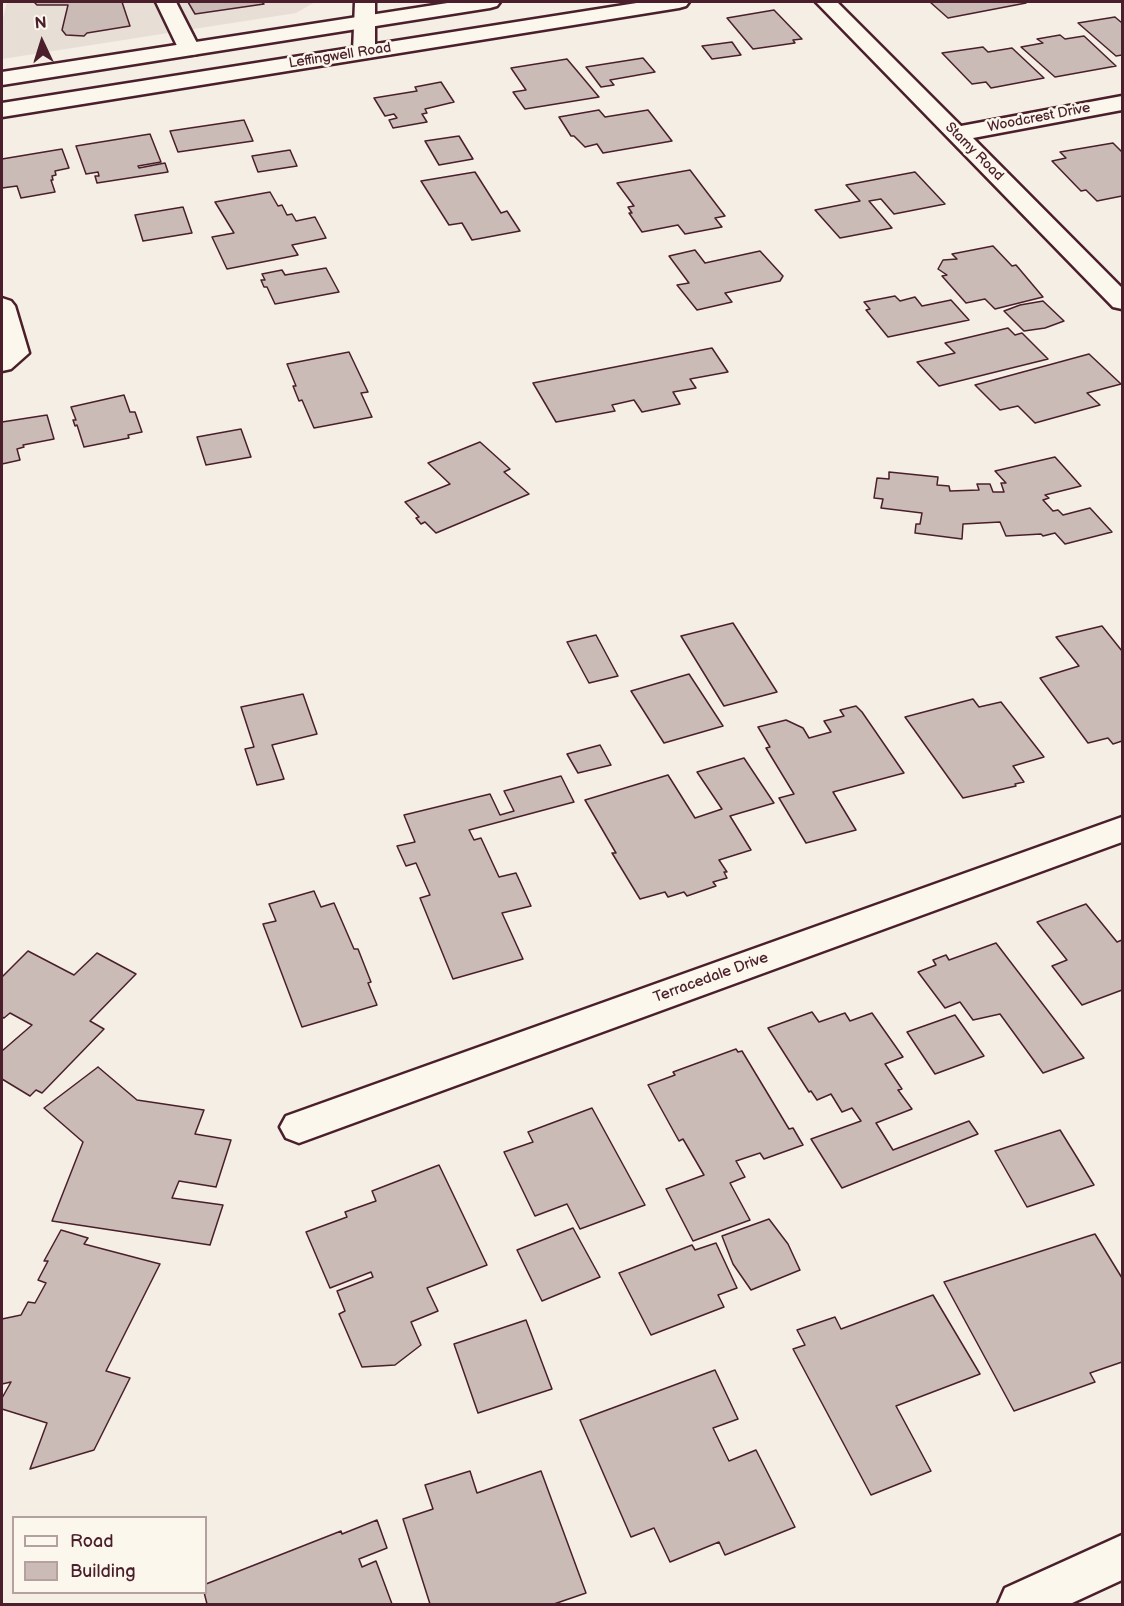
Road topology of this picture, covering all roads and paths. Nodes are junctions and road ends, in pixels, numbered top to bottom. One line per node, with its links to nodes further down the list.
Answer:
1 (166, 2): 6 (street)
2 (490, 2): 5 (street, Leffingwell Road)
3 (679, 2): 7 (street, Leffingwell Road)
4 (826, 2): 11 (street, Stamy Road)
5 (365, 11): 6 (street, Leffingwell Road); 7 (street)
6 (189, 49): 8 (street, Leffingwell Road)
7 (364, 52): 10 (street, Leffingwell Road)
8 (2, 79)
9 (1122, 103): 11 (street, Woodcrest Drive)
10 (2, 110)
11 (956, 134): 12 (street, Stamy Road)
12 (1122, 302)
13 (2, 306): 14 (street)
14 (2, 363)
15 (1122, 829): 16 (street, Terracedale Drive)
16 (299, 1127)
17 (1122, 1557): 18 (street)
18 (1021, 1605)

